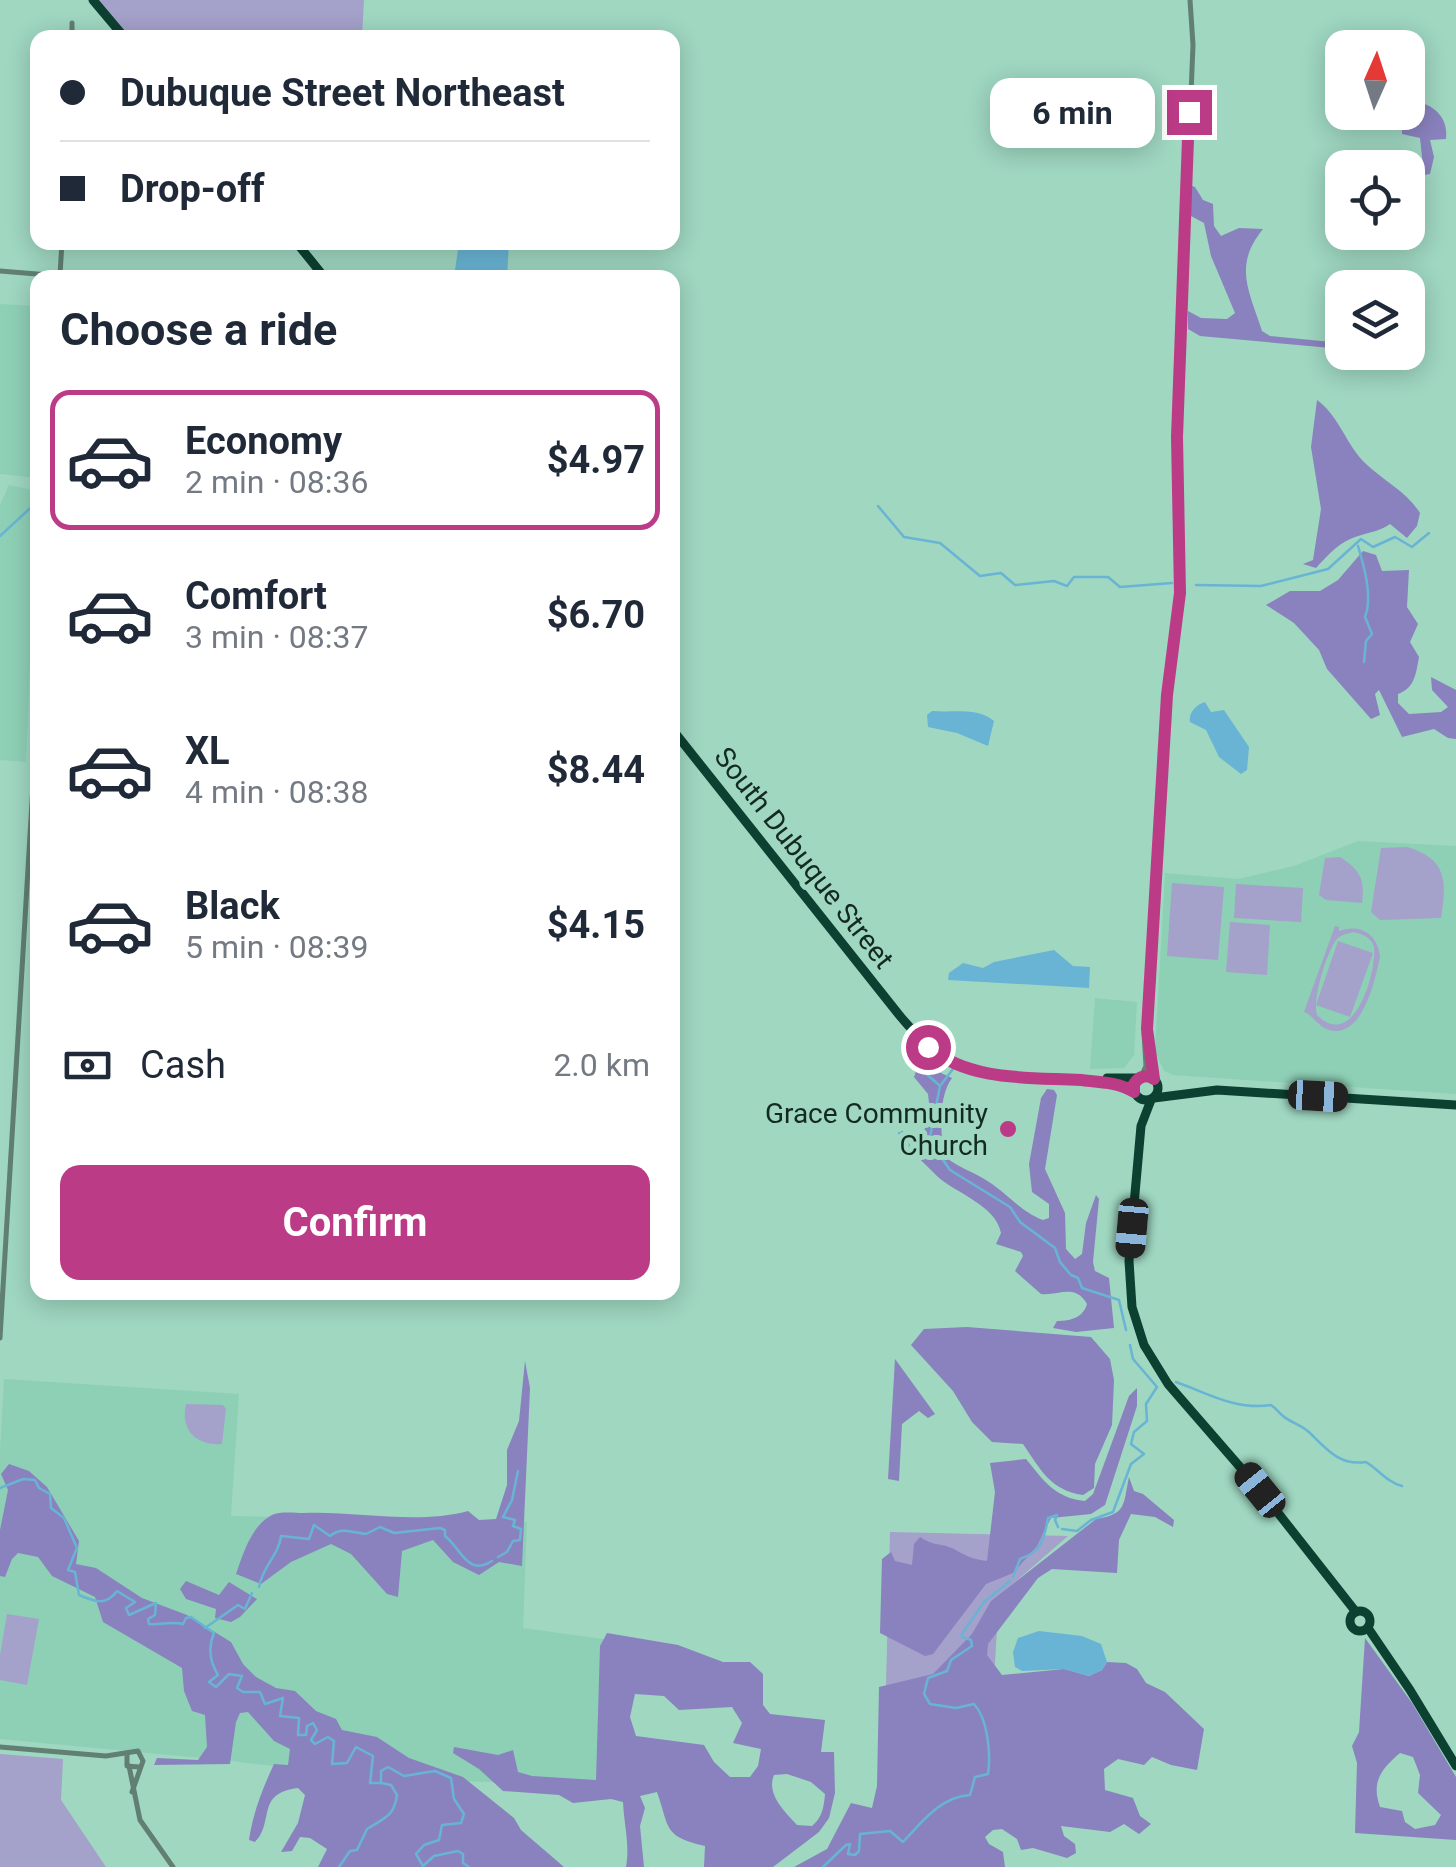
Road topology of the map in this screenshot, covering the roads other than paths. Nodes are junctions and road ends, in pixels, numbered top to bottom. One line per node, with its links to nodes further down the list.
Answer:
1 (94, 0): 5 (main road)
2 (1190, 0): 12 (street)
3 (72, 22): 4 (street)
4 (72, 30)
5 (118, 30)
6 (302, 250): 7 (main road)
7 (319, 270)
8 (0, 271): 9 (street)
9 (30, 274)
10 (680, 738): 14 (main road, South Dubuque Street)
11 (30, 835): 21 (street)
12 (1147, 1029): 13 (street); 15 (street)
13 (1140, 1077): 14 (main road); 15 (main road); 17 (main road)
14 (1095, 1081): 17 (main road)
15 (1156, 1081): 16 (main road); 18 (main road)
16 (1218, 1090): 18 (main road); 19 (main road)
17 (1135, 1094): 18 (main road); 20 (main road)
18 (1152, 1099): 20 (main road)
19 (1456, 1105)
20 (1141, 1126): 26 (main road)
21 (0, 1338)
22 (0, 1747): 24 (street)
23 (127, 1754): 24 (street); 25 (street); 27 (street)
24 (106, 1756): 25 (street)
25 (127, 1765): 27 (street); 28 (street)
26 (1456, 1766)
27 (140, 1767): 28 (street)
28 (132, 1792): 29 (street)
29 (173, 1867)

